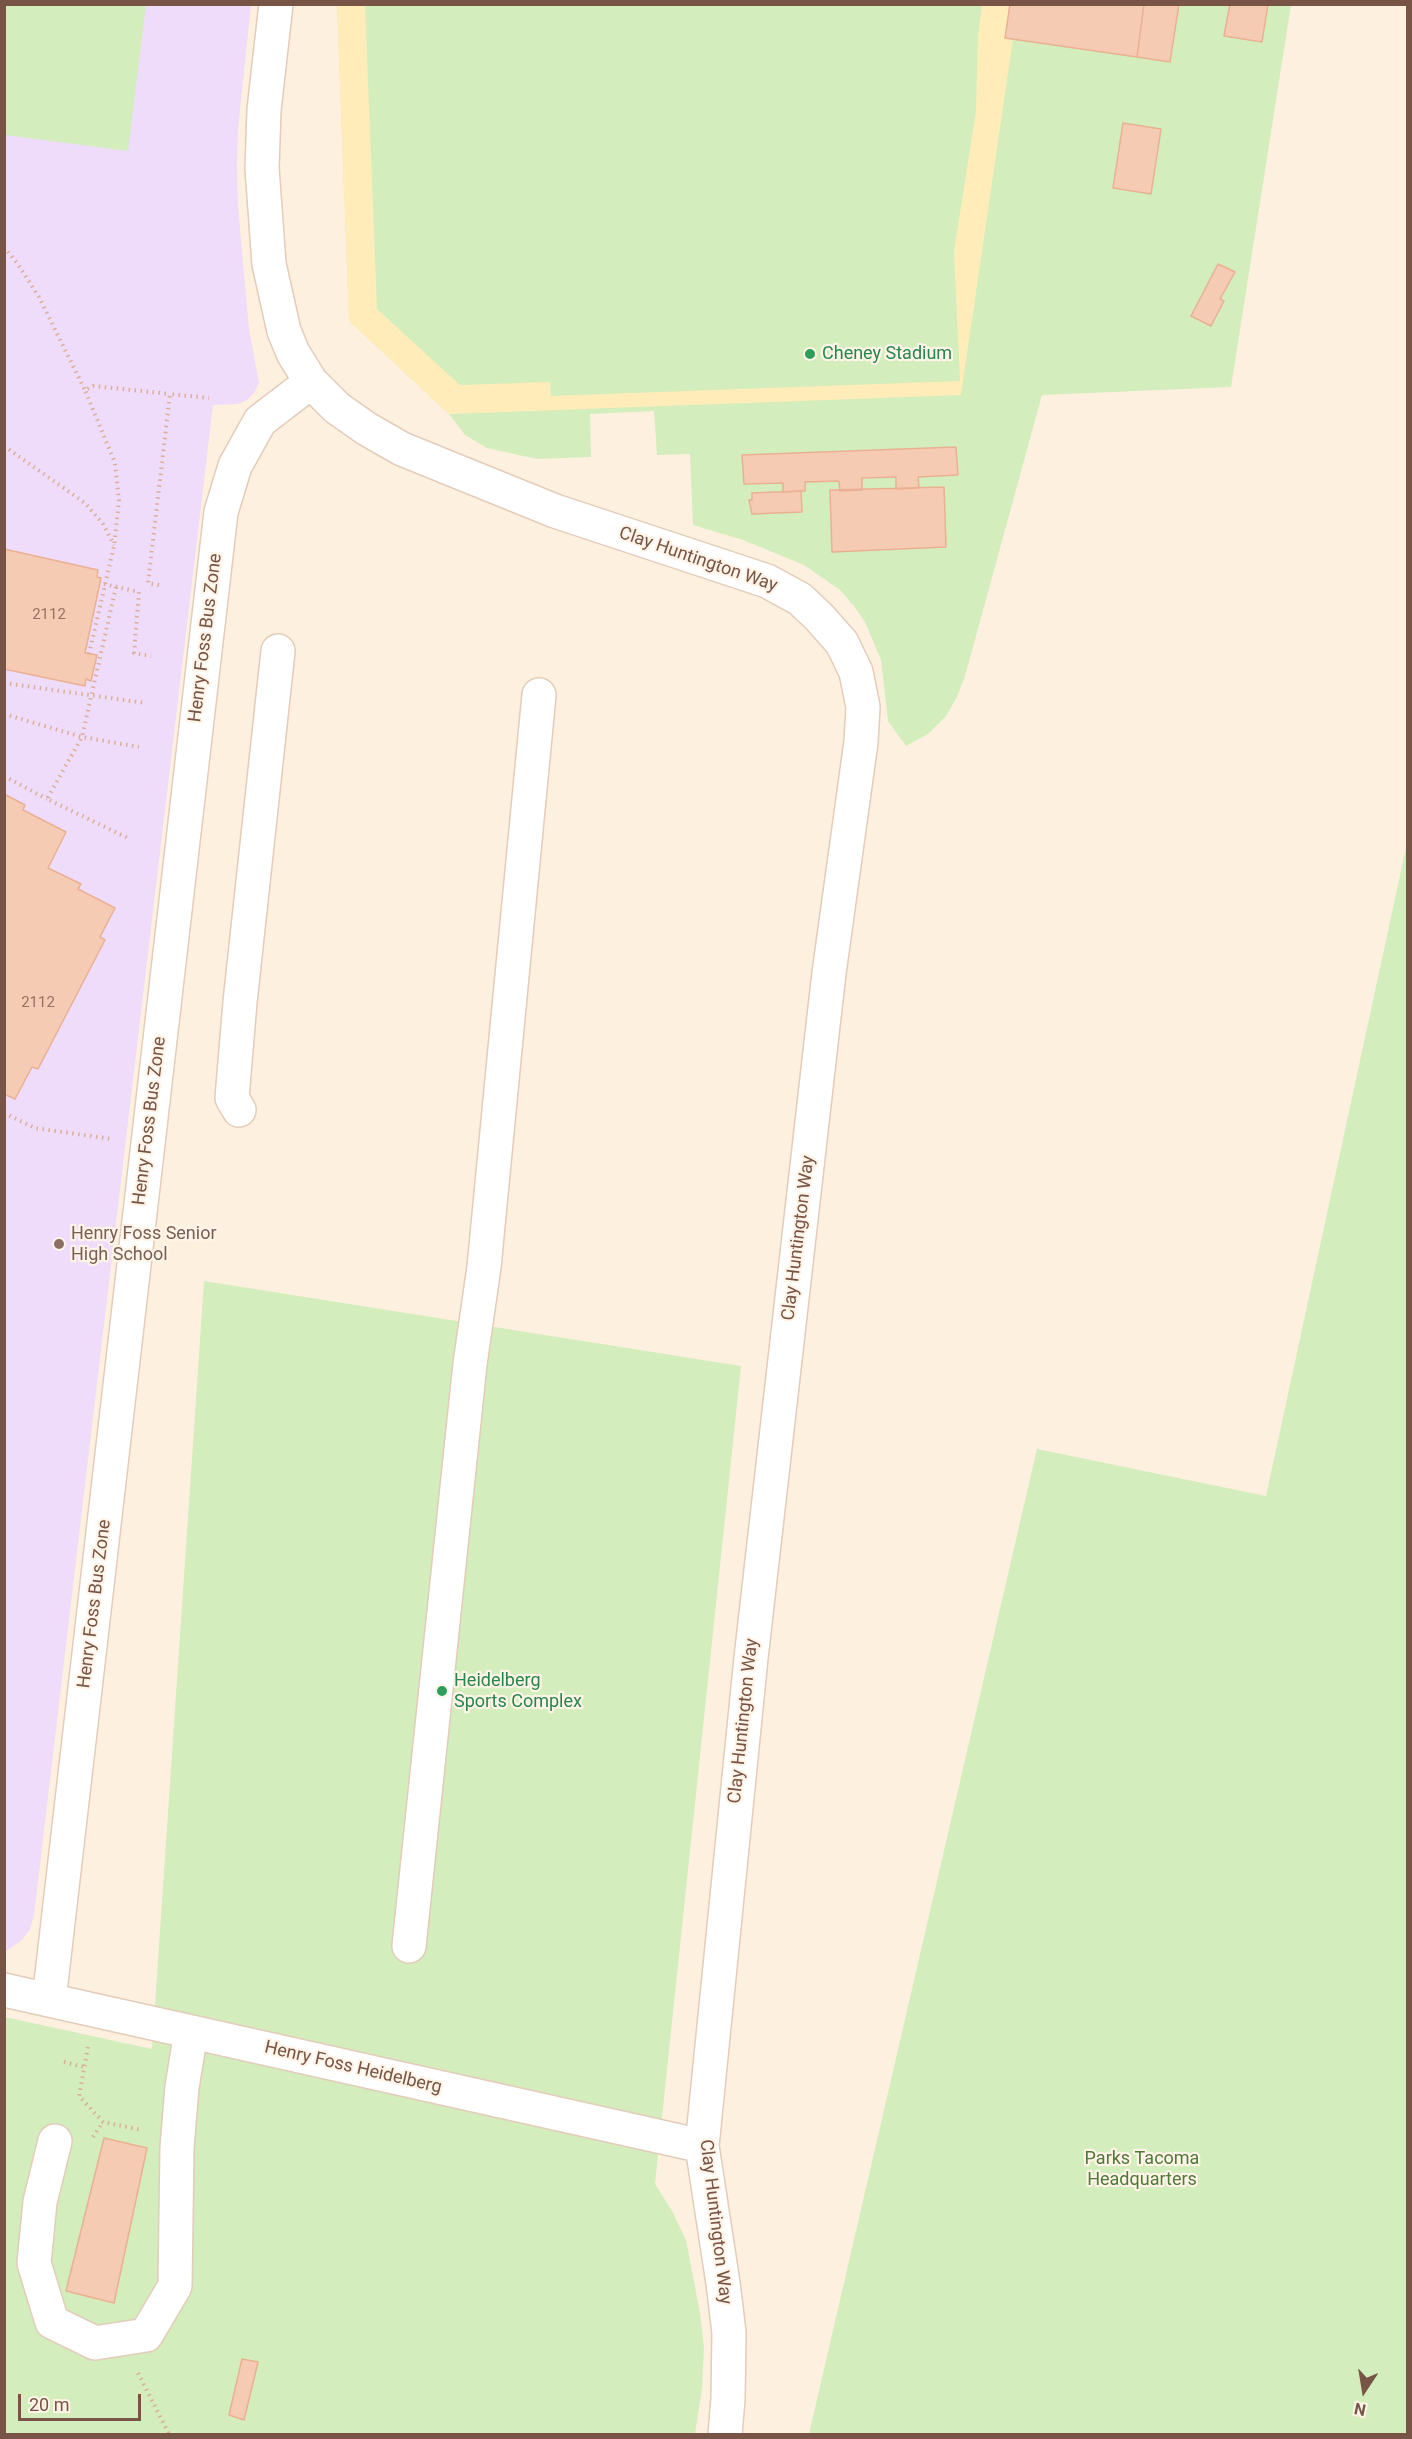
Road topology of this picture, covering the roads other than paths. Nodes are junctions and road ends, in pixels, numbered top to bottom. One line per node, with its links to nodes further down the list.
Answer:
1 (276, 4): 2 (street, Clay Huntington Way)
2 (311, 382): 8 (street, Henry Foss Bus Zone); 11 (street, Clay Huntington Way)
3 (279, 651): 5 (street)
4 (539, 695): 6 (street)
5 (238, 1110)
6 (409, 1946)
7 (4, 1990): 8 (street, Henry Foss Heidelberg)
8 (49, 2000): 9 (street, Henry Foss Heidelberg)
9 (191, 2032): 10 (street); 11 (street, Henry Foss Heidelberg)
10 (55, 2141)
11 (702, 2146): 12 (street, Clay Huntington Way)
12 (725, 2434)

